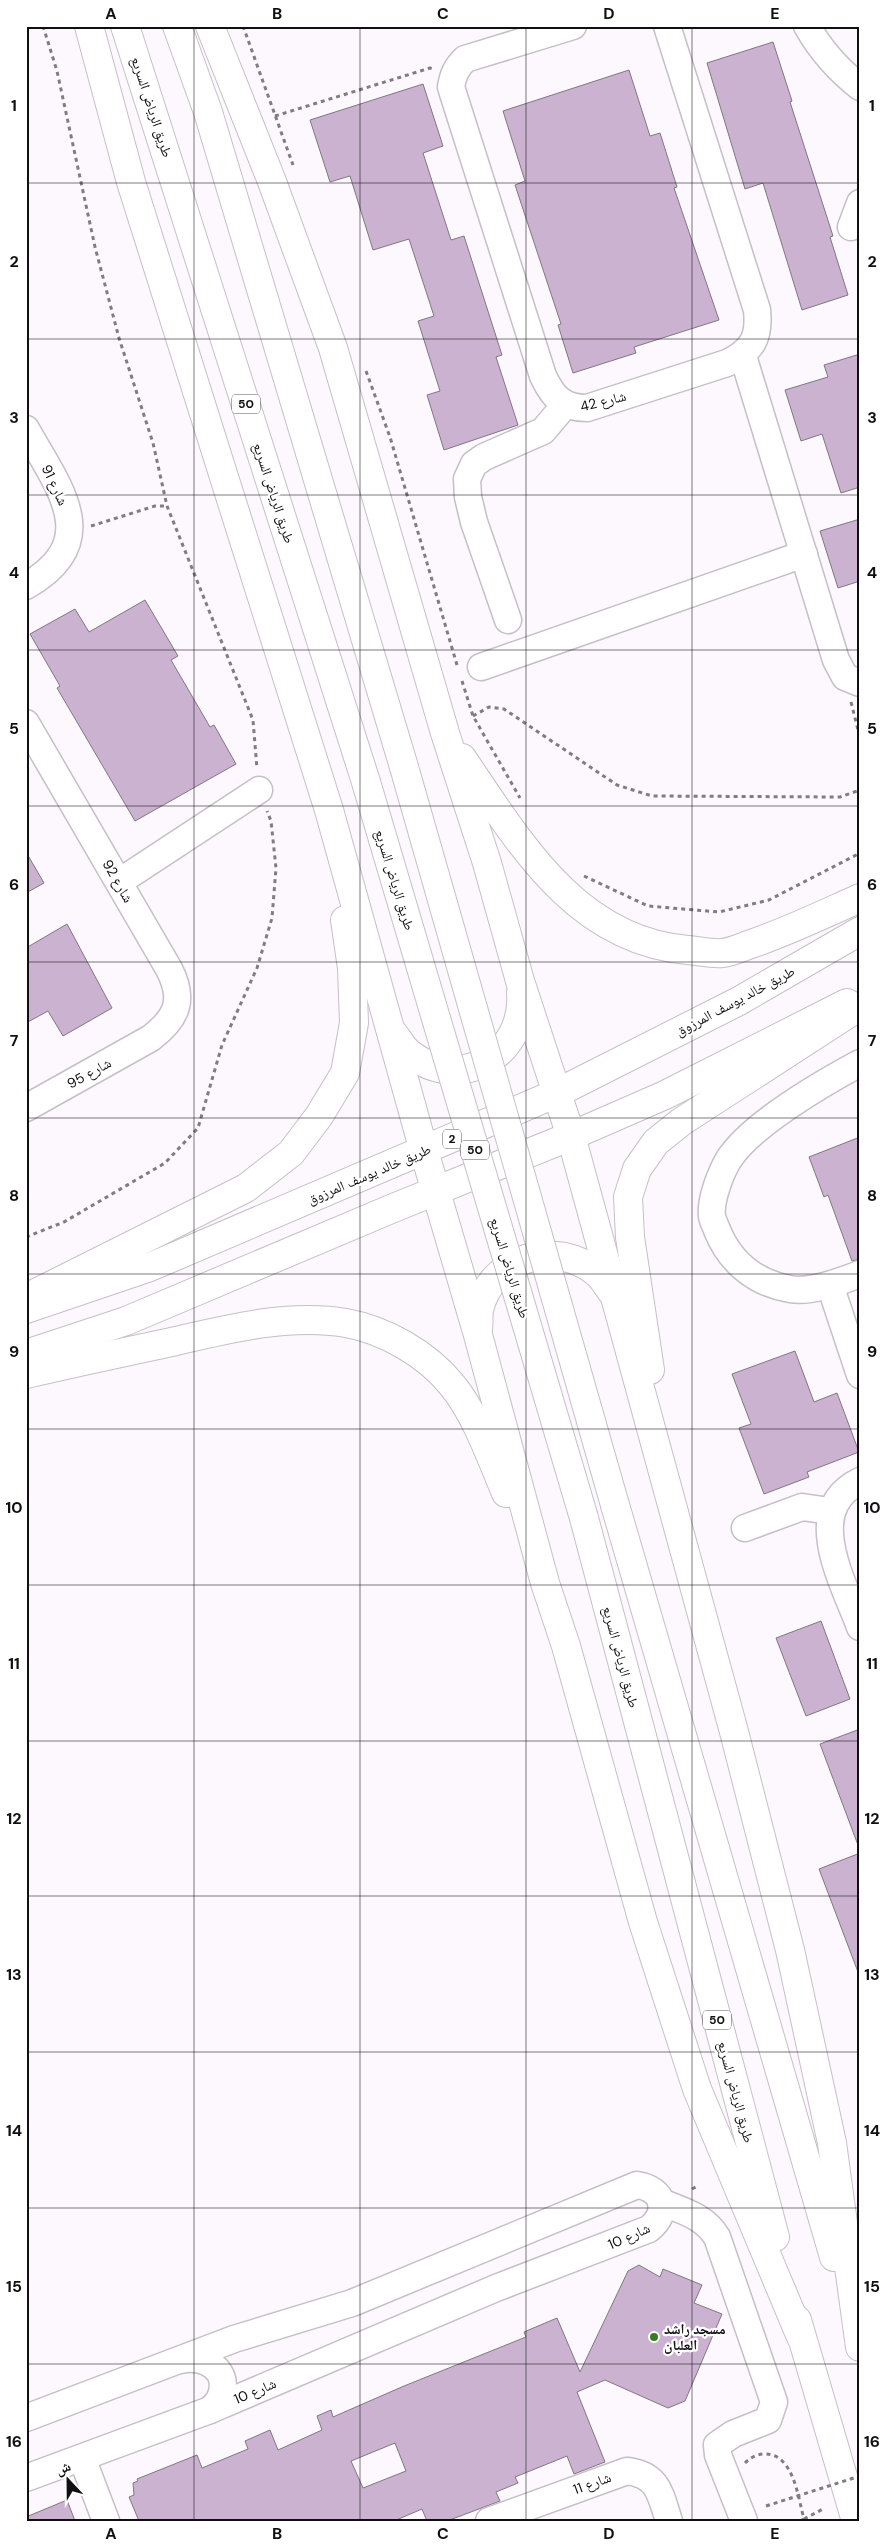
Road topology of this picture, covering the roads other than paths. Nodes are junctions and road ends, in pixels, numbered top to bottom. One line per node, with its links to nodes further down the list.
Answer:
1 (89, 26): 20 (main road)
2 (125, 26): 53 (main road, طريق الرياض السريع / 50, bridge)
3 (177, 26): 54 (main road, bridge)
4 (210, 26): 17 (main road)
5 (573, 26): 10 (street, شارع 42)
6 (667, 26): 9 (street)
7 (807, 26): 8 (street)
8 (860, 87)
9 (743, 356): 10 (street, شارع 42); 12 (street)
10 (565, 404): 14 (street)
11 (26, 429): 13 (street, شارع 91)
12 (804, 554): 15 (street); 16 (street)
13 (26, 586)
14 (508, 620)
15 (481, 667)
16 (852, 680)
17 (445, 733): 22 (main road); 24 (main road)
18 (30, 739): 21 (street, شارع 92)
19 (258, 790): 21 (street)
20 (329, 810): 27 (main road); 38 (main road)
21 (119, 882): 28 (street, شارع 92)
22 (860, 898)
23 (860, 932): 30 (main road, طريق خالد يوسف المرزوق / 2)
24 (520, 980): 27 (main road); 30 (main road)
25 (860, 995): 32 (main road)
26 (860, 1006): 44 (main road)
27 (391, 1030): 33 (main road)
28 (151, 1038): 31 (street, شارع 95)
29 (860, 1063): 36 (street)
30 (557, 1093): 32 (main road); 33 (main road, طريق خالد يوسف المرزوق / 2)
31 (26, 1108)
32 (571, 1136): 34 (main road); 37 (main road)
33 (424, 1151): 34 (main road); 39 (main road, طريق خالد يوسف المرزوق / 2)
34 (436, 1192): 40 (main road); 41 (main road)
35 (860, 1274): 36 (street)
36 (830, 1285): 43 (street)
37 (613, 1295): 40 (main road); 44 (main road)
38 (26, 1298)
39 (26, 1309)
40 (478, 1335): 48 (main road)
41 (26, 1354)
42 (26, 1374): 48 (main road)
43 (860, 1375)
44 (665, 1476): 54 (main road)
45 (860, 1481): 46 (street)
46 (830, 1511): 47 (street); 49 (street)
47 (745, 1528)
48 (545, 1583): 53 (main road)
49 (860, 1627)
50 (661, 2202): 51 (street); 52 (street, شارع 10); 60 (street)
51 (481, 2250): 52 (street); 55 (street)
52 (496, 2288): 56 (street, شارع 10)
53 (801, 2337): 64 (main road, طريق الرياض السريع / 50)
54 (860, 2347)
55 (178, 2360): 56 (street); 57 (street)
56 (210, 2410): 58 (street, شارع 10)
57 (26, 2418)
58 (82, 2458): 59 (street, شارع 10); 61 (street)
59 (26, 2478)
60 (752, 2513)
61 (106, 2521)
62 (489, 2521): 63 (street, شارع 11)
63 (669, 2521)
64 (856, 2521)

